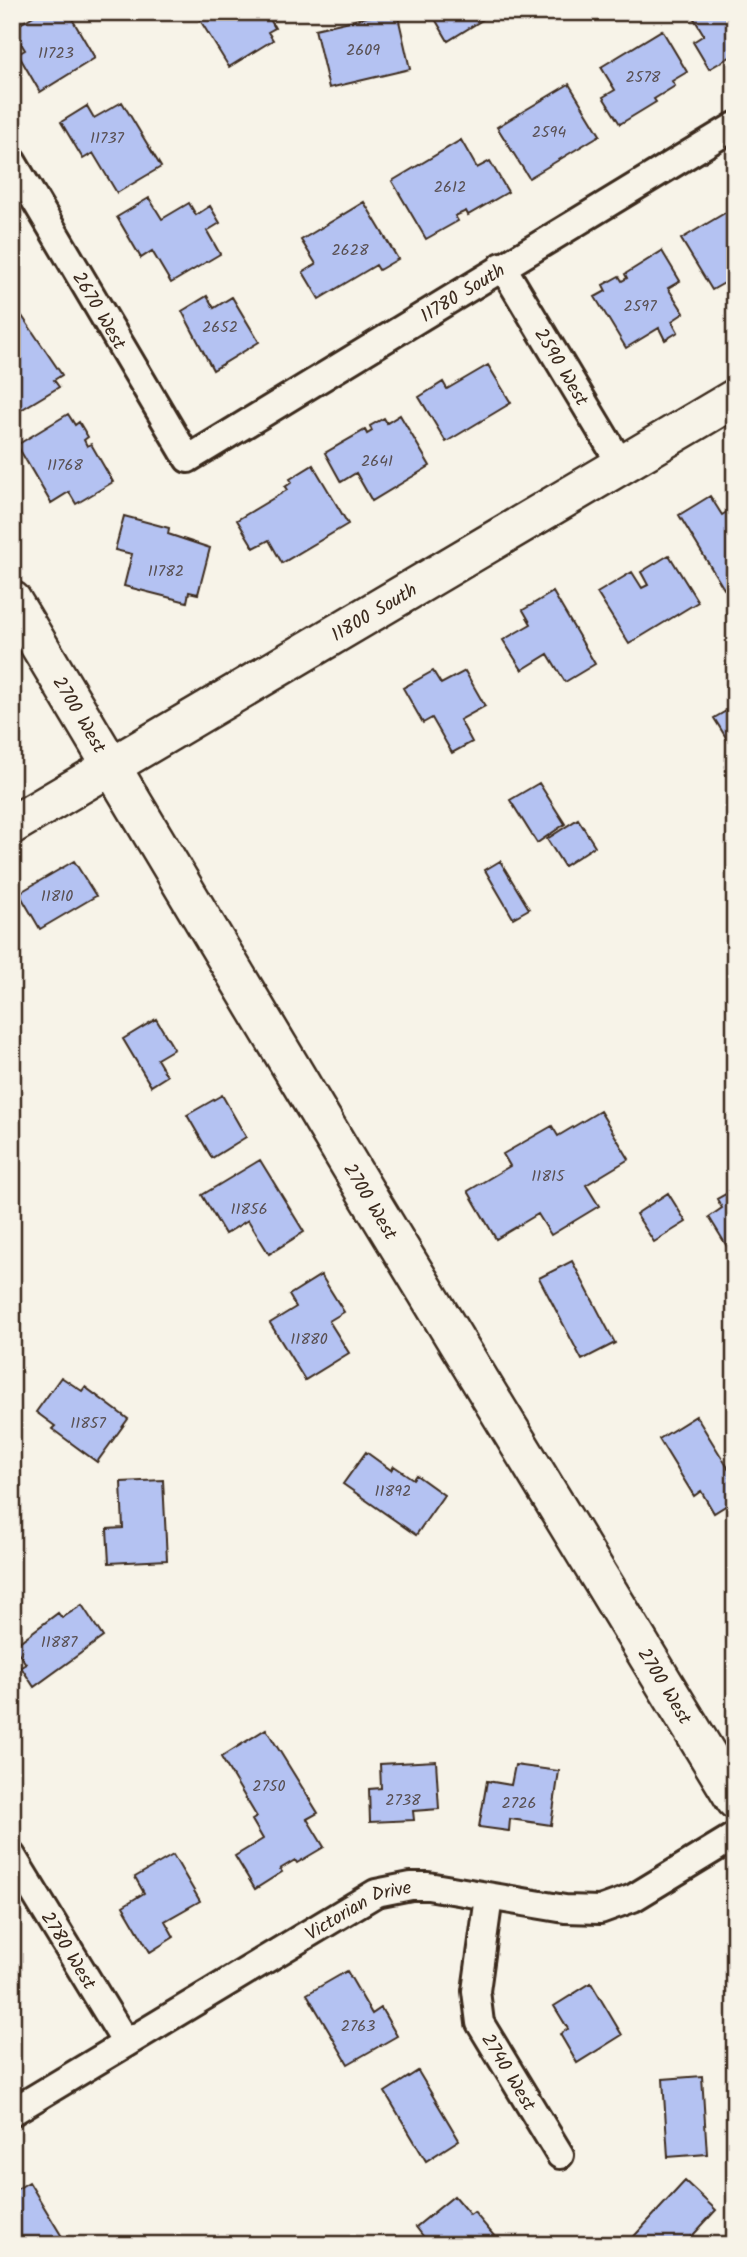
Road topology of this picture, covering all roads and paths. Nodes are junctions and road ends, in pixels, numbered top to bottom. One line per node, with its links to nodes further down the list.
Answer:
1 (735, 126): 3 (street, 11780 South)
2 (12, 161): 5 (street, 2670 West)
3 (502, 266): 5 (street, 11780 South); 6 (street, 2590 West)
4 (735, 398): 6 (main road, 11800 South)
5 (188, 459)
6 (622, 466): 8 (main road, 11800 South)
7 (12, 600): 8 (main road, 2700 West)
8 (113, 766): 9 (main road, 11800 South); 10 (main road, 2700 West)
9 (12, 825)
10 (735, 1800)
11 (735, 1836): 13 (street, Victorian Drive)
12 (12, 1856): 14 (street, 2780 West)
13 (489, 1897): 14 (street, Victorian Drive); 16 (street, 2740 West)
14 (126, 2043): 15 (street, Victorian Drive)
15 (12, 2112)
16 (561, 2155)

